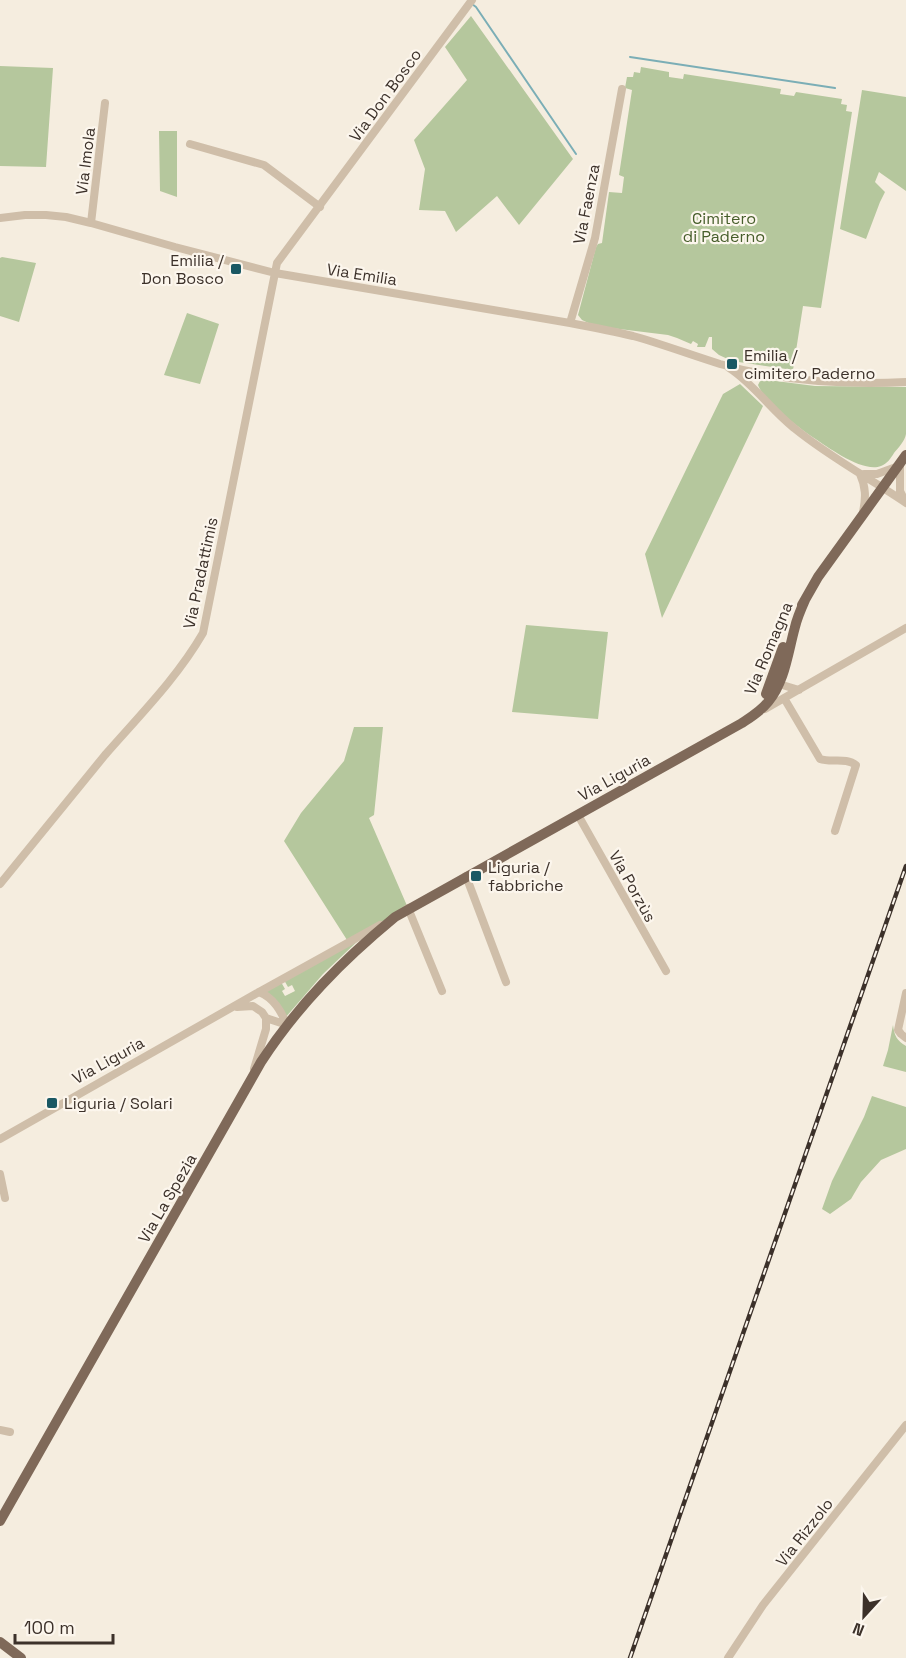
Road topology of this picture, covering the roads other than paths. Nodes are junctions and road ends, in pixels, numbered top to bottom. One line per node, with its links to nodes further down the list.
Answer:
1 (472, 0): 5 (street, Via Don Bosco)
2 (622, 89): 9 (street, Via Faenza)
3 (105, 103): 7 (street, Via Imola)
4 (190, 144): 5 (street)
5 (320, 207): 8 (street, Via Don Bosco)
6 (0, 218): 7 (street, Via Emilia)
7 (91, 223): 8 (street, Via Emilia)
8 (275, 273): 9 (street, Via Emilia); 27 (street, Via Pradattimis)
9 (570, 323): 10 (street, Via Emilia)
10 (720, 364): 11 (street, Via Emilia); 12 (street, Via Emilia)
11 (735, 367): 12 (street, Via Emilia); 13 (street)
12 (746, 381): 15 (street, Via Emilia)
13 (906, 382)
14 (903, 460): 15 (street); 16 (main road, Via Romagna); 17 (street, Via Emilia)
15 (860, 473): 16 (street, Via Emilia); 18 (street)
16 (883, 488): 17 (street, Via Emilia); 18 (main road, Via Romagna)
17 (906, 503)
18 (861, 518): 21 (main road, Via Romagna)
19 (906, 628): 20 (street)
20 (799, 690): 21 (street); 22 (street)
21 (772, 694): 22 (street); 23 (main road, Via Romagna)
22 (784, 698): 25 (street)
23 (751, 717): 24 (main road, Via Liguria)
24 (578, 815): 26 (main road, Via Liguria); 30 (street, Via Porzùs)
25 (835, 831)
26 (466, 876): 28 (main road, Via Liguria); 31 (street)
27 (0, 884)
28 (408, 908): 29 (main road, Via Liguria); 32 (street)
29 (395, 917): 33 (street, Via Liguria); 37 (main road, Via La Spezia)
30 (666, 971)
31 (506, 982)
32 (442, 991)
33 (258, 992): 35 (street, Via Liguria); 37 (street)
34 (906, 993): 38 (street)
35 (232, 1008): 36 (street); 40 (street, Via Liguria)
36 (266, 1018): 37 (street); 39 (street)
37 (287, 1025): 39 (main road, Via La Spezia)
38 (906, 1038)
39 (251, 1079): 46 (main road, Via La Spezia)
40 (0, 1139)
41 (0, 1178): 42 (street)
42 (5, 1198)
43 (906, 1425): 49 (street, Via Rizzolo)
44 (0, 1430): 45 (street)
45 (10, 1432)
46 (0, 1521)
47 (0, 1642): 48 (main road)
48 (21, 1658)
49 (728, 1658)

